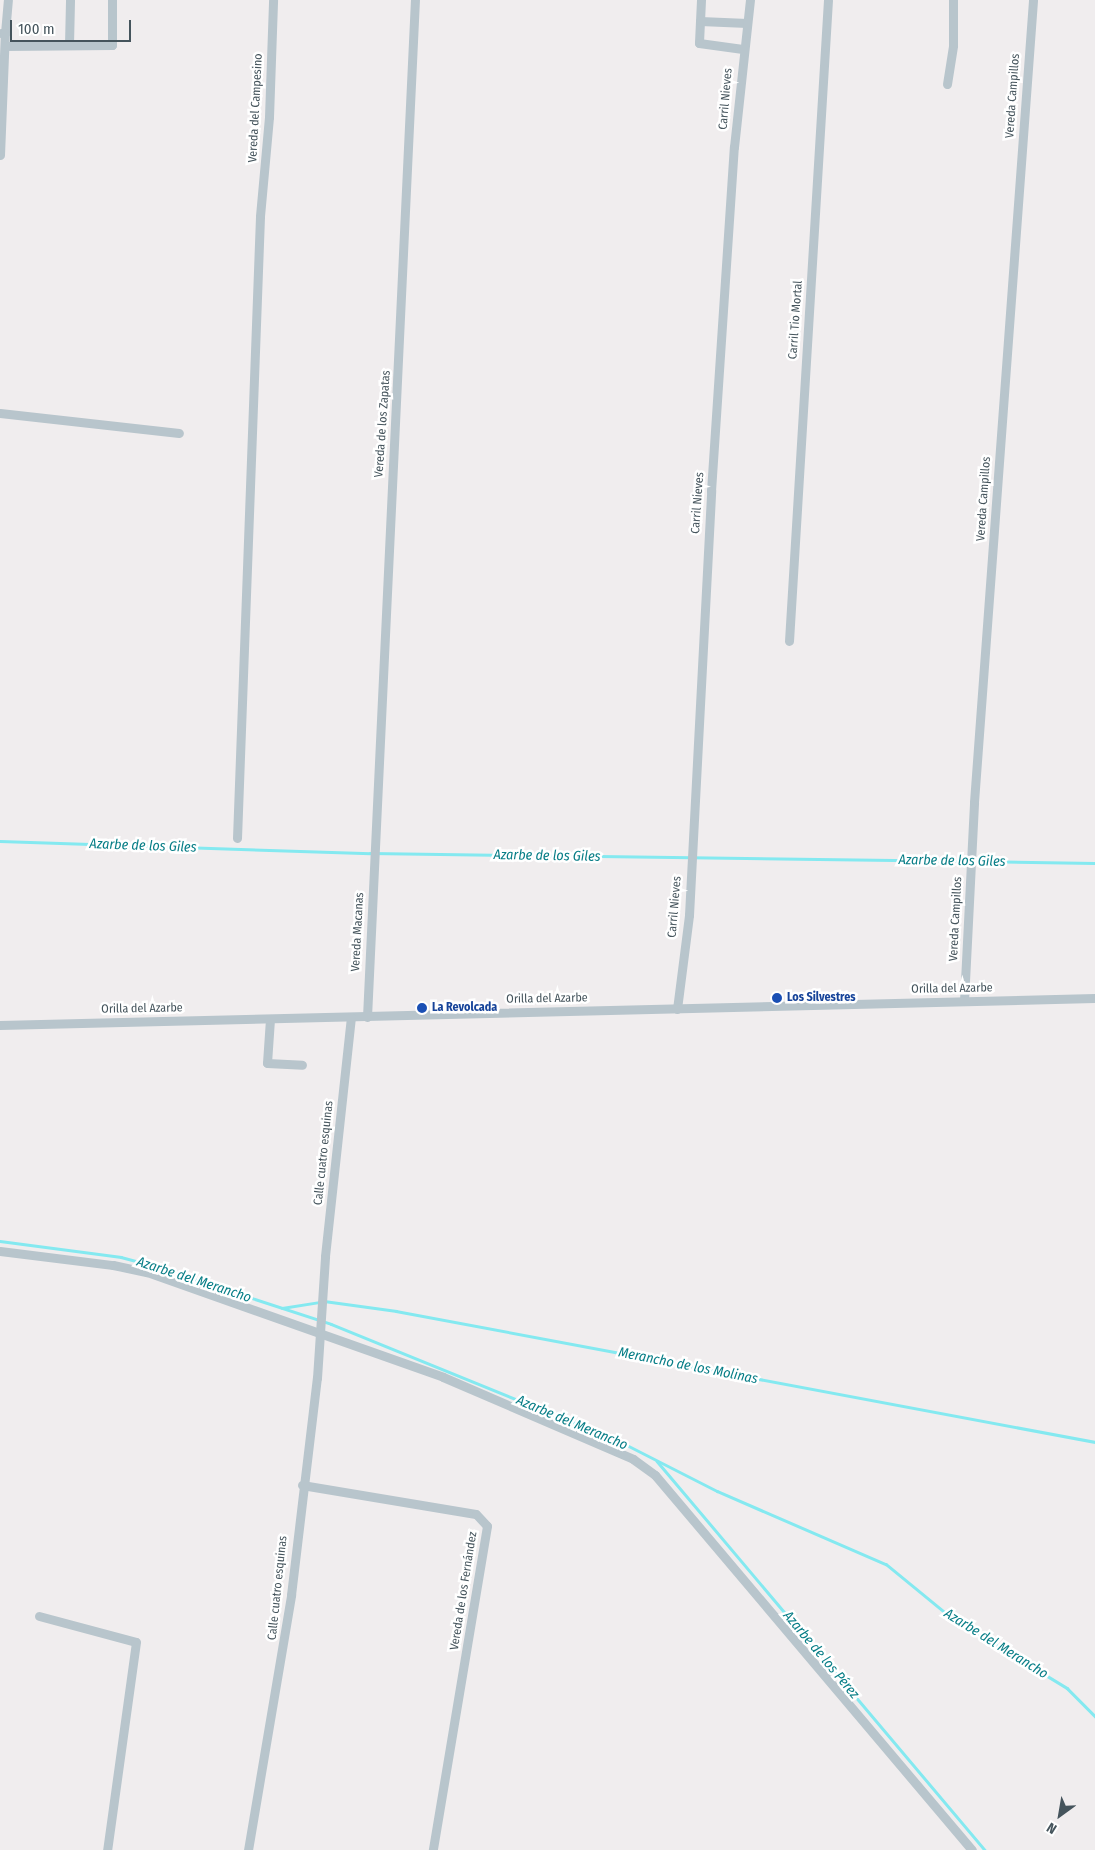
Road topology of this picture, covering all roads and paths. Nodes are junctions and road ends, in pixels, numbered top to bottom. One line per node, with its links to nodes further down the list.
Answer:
1 (8, 0): 13 (street)
2 (70, 0): 14 (street)
3 (112, 0): 14 (street)
4 (273, 0): 22 (street, Vereda del Campesino)
5 (415, 0): 23 (street, Vereda de los Zapatas)
6 (701, 0): 11 (street)
7 (750, 0): 12 (street, Carril Nieves)
8 (828, 0): 21 (street, Carril Tio Mortal)
9 (953, 0): 17 (street)
10 (1033, 0): 25 (street, Vereda Campillos)
11 (700, 21): 12 (street); 16 (street)
12 (746, 23): 16 (street, Carril Nieves)
13 (3, 33): 15 (street)
14 (69, 45): 15 (street)
15 (5, 46): 18 (street)
16 (743, 49): 26 (street, Carril Nieves)
17 (947, 84)
18 (0, 155)
19 (0, 413): 20 (street)
20 (179, 433)
21 (789, 641)
22 (237, 838)
23 (374, 849): 28 (street, Vereda Macanas)
24 (1095, 998): 25 (street, Orilla del Azarbe)
25 (964, 1001): 26 (street, Orilla del Azarbe)
26 (677, 1009): 28 (street, Orilla del Azarbe)
27 (351, 1016): 28 (street, Orilla del Azarbe); 29 (street, Orilla del Azarbe); 33 (street, Calle cuatro esquinas)
28 (367, 1016)
29 (270, 1019): 30 (street, Orilla del Azarbe); 31 (street)
30 (0, 1025)
31 (302, 1065)
32 (0, 1251): 33 (street)
33 (319, 1326): 34 (street, Calle cuatro esquinas); 39 (street)
34 (302, 1485): 37 (street, Calle cuatro esquinas); 38 (street, Vereda de los Fernández)
35 (38, 1616): 36 (street)
36 (107, 1850)
37 (248, 1850)
38 (432, 1850)
39 (972, 1850)

